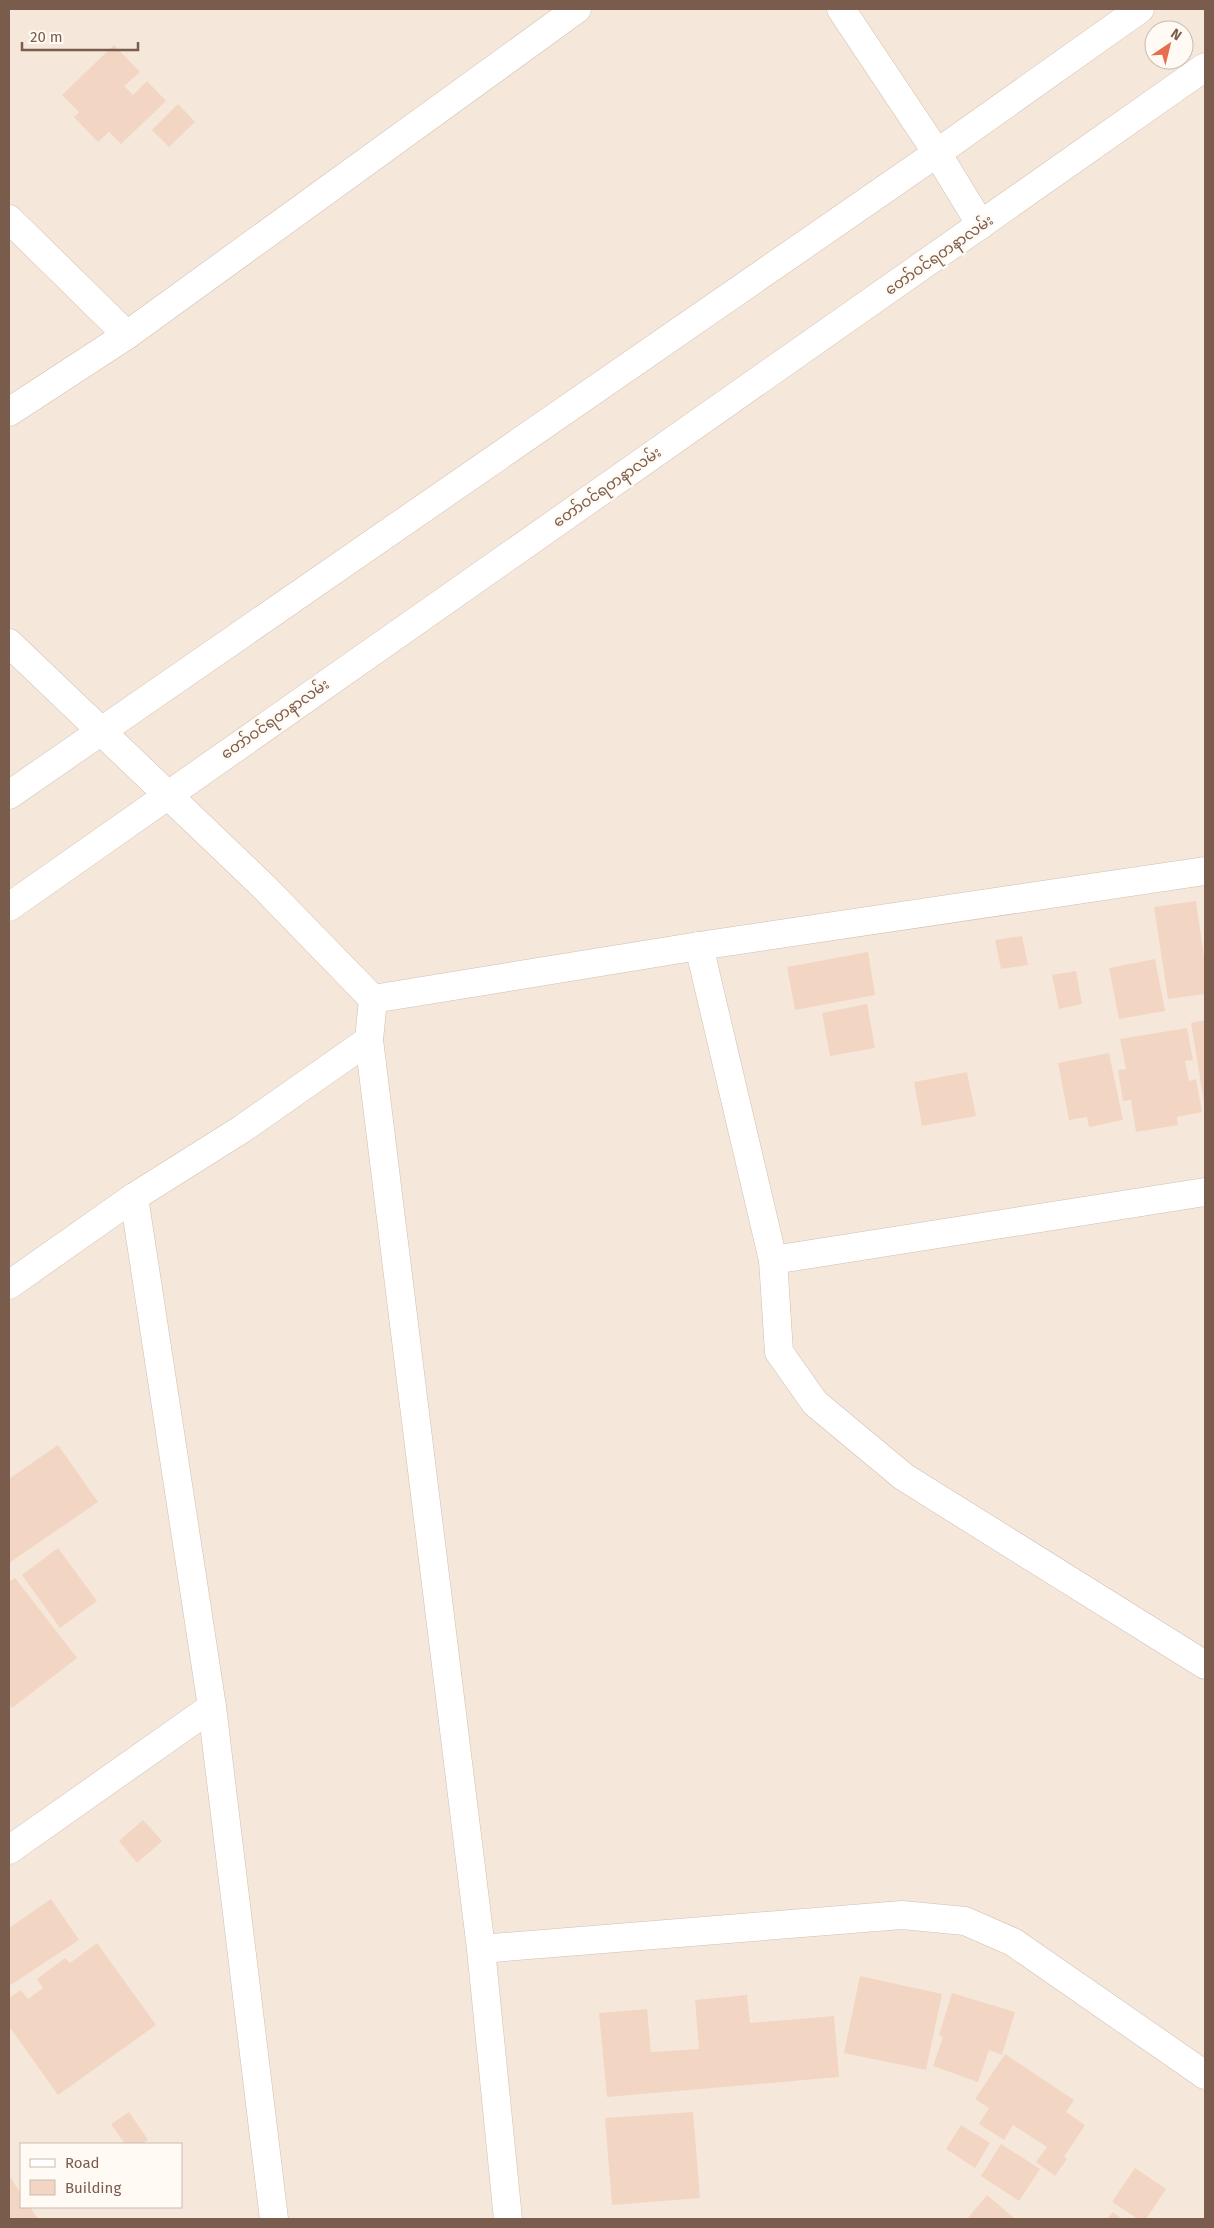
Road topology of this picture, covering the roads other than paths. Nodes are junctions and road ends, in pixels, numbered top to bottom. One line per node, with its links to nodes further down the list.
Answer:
1 (577, 9): 8 (street)
2 (841, 9): 5 (street)
3 (1140, 9): 5 (street)
4 (1205, 67): 7 (street, တော်ဝင်ရတနာလမ်း)
5 (937, 153): 7 (street); 11 (street)
6 (9, 219): 8 (street)
7 (981, 225): 12 (street, တော်ဝင်ရတနာလမ်း)
8 (127, 335): 9 (street)
9 (9, 412)
10 (9, 643): 11 (street)
11 (100, 730): 12 (street); 13 (street)
12 (169, 794): 15 (street, တော်ဝင်ရတနာလမ်း); 17 (street)
13 (9, 795)
14 (1205, 871): 16 (street)
15 (9, 907)
16 (699, 946): 17 (street); 21 (street)
17 (373, 999): 18 (street)
18 (369, 1040): 20 (street); 26 (street)
19 (1205, 1192): 21 (street)
20 (134, 1197): 22 (street); 24 (street)
21 (773, 1260): 23 (street)
22 (9, 1285)
23 (1205, 1665)
24 (212, 1707): 25 (street); 28 (street)
25 (9, 1850)
26 (482, 1949): 27 (street); 29 (street)
27 (1205, 2075)
28 (274, 2219)
29 (508, 2219)

